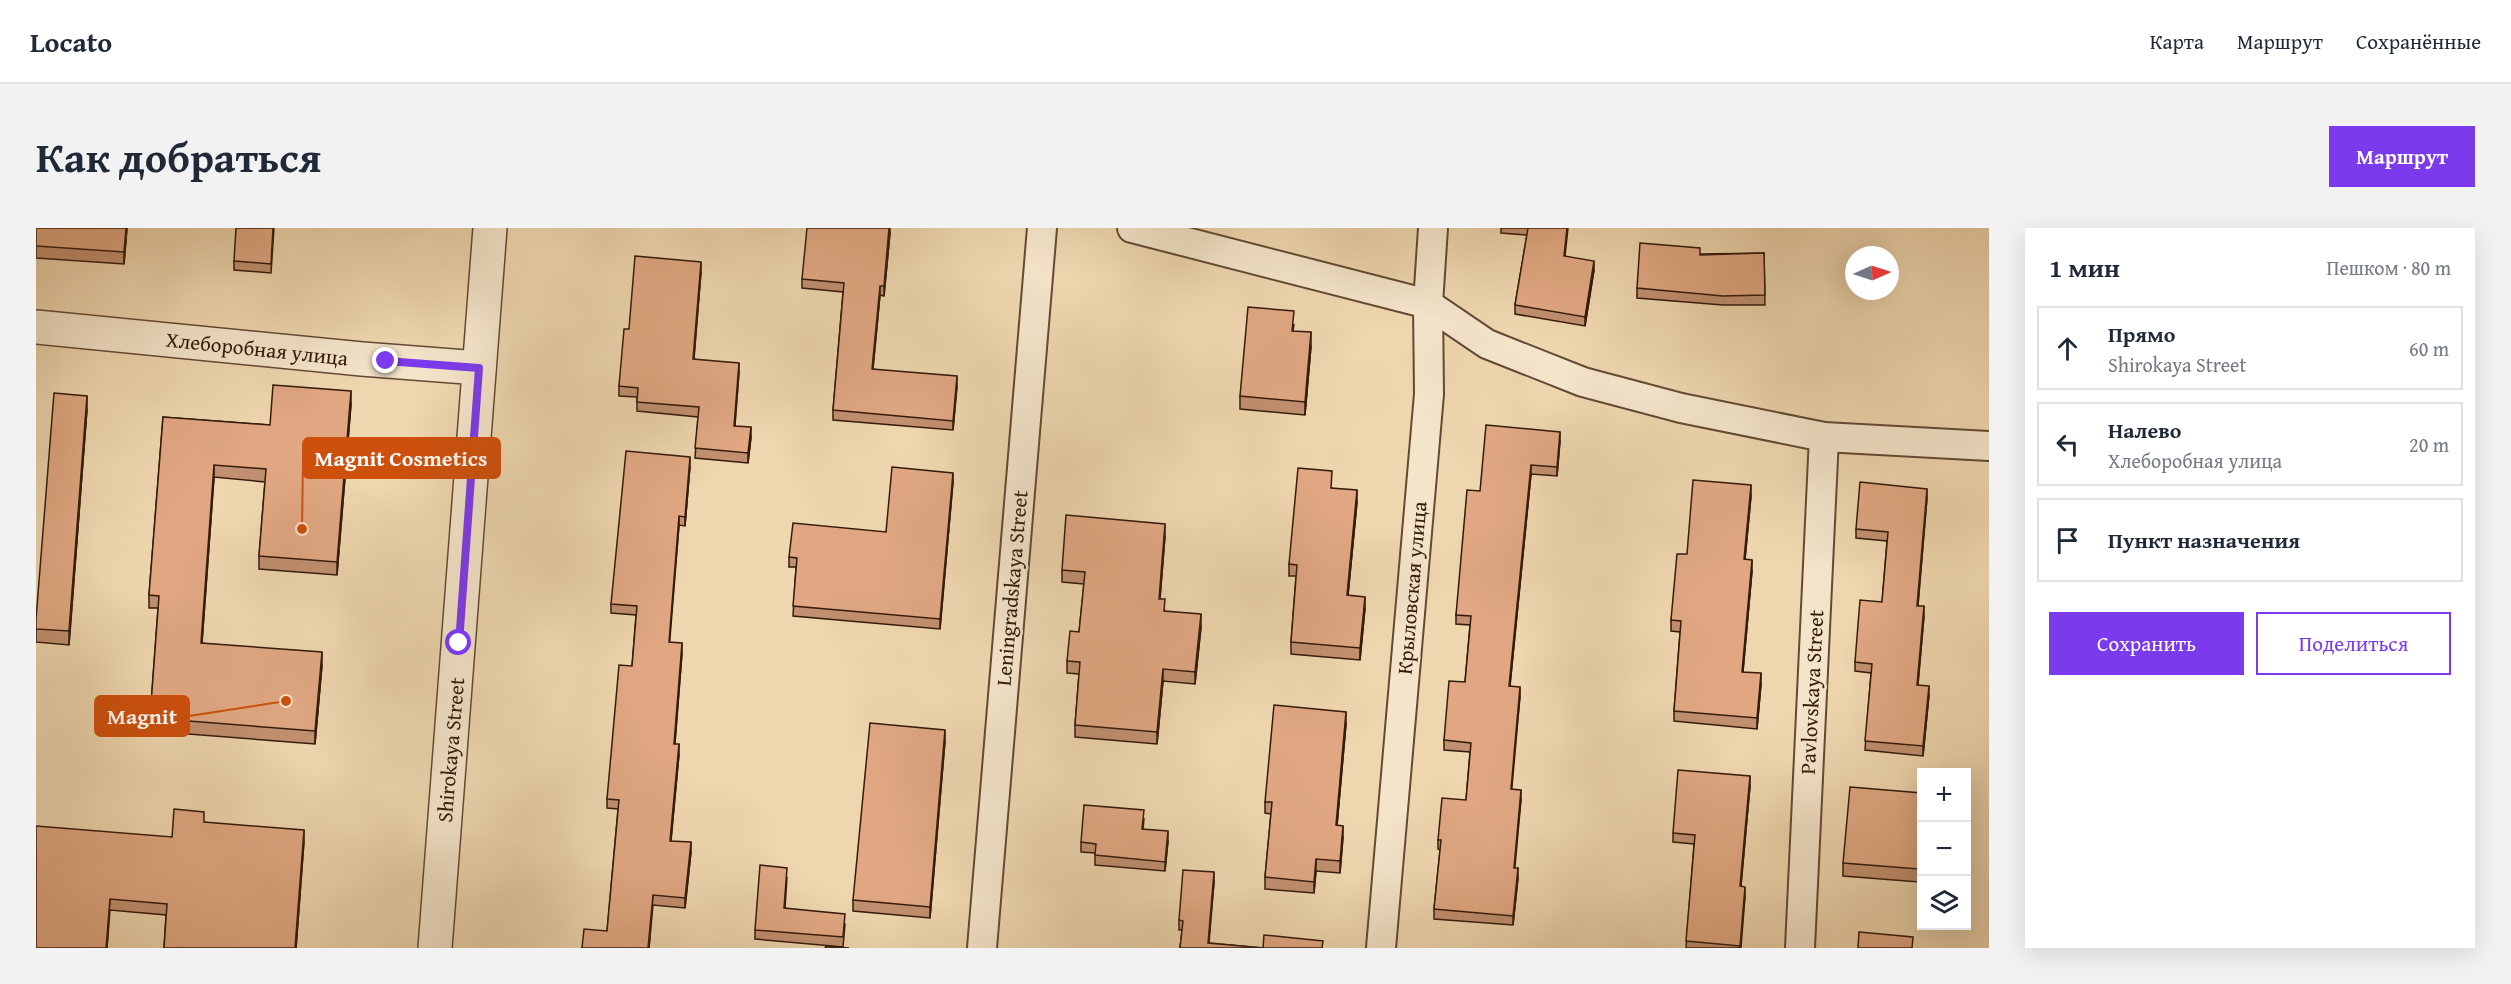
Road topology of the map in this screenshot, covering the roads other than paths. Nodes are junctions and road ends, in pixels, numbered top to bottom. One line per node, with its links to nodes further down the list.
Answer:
1 (490, 228): 7 (street, Shirokaya Street)
2 (1042, 228): 11 (street, Leningradskaya Street)
3 (1132, 228): 5 (street)
4 (1433, 228): 5 (street, Крыловская улица)
5 (1428, 303): 8 (street); 12 (street, Крыловская улица)
6 (36, 327): 7 (street, Хлеборобная улица)
7 (479, 368): 10 (street, Shirokaya Street)
8 (1824, 437): 9 (street); 13 (street, Pavlovskaya Street)
9 (1989, 447)
10 (435, 948)
11 (982, 948)
12 (1381, 948)
13 (1800, 948)

